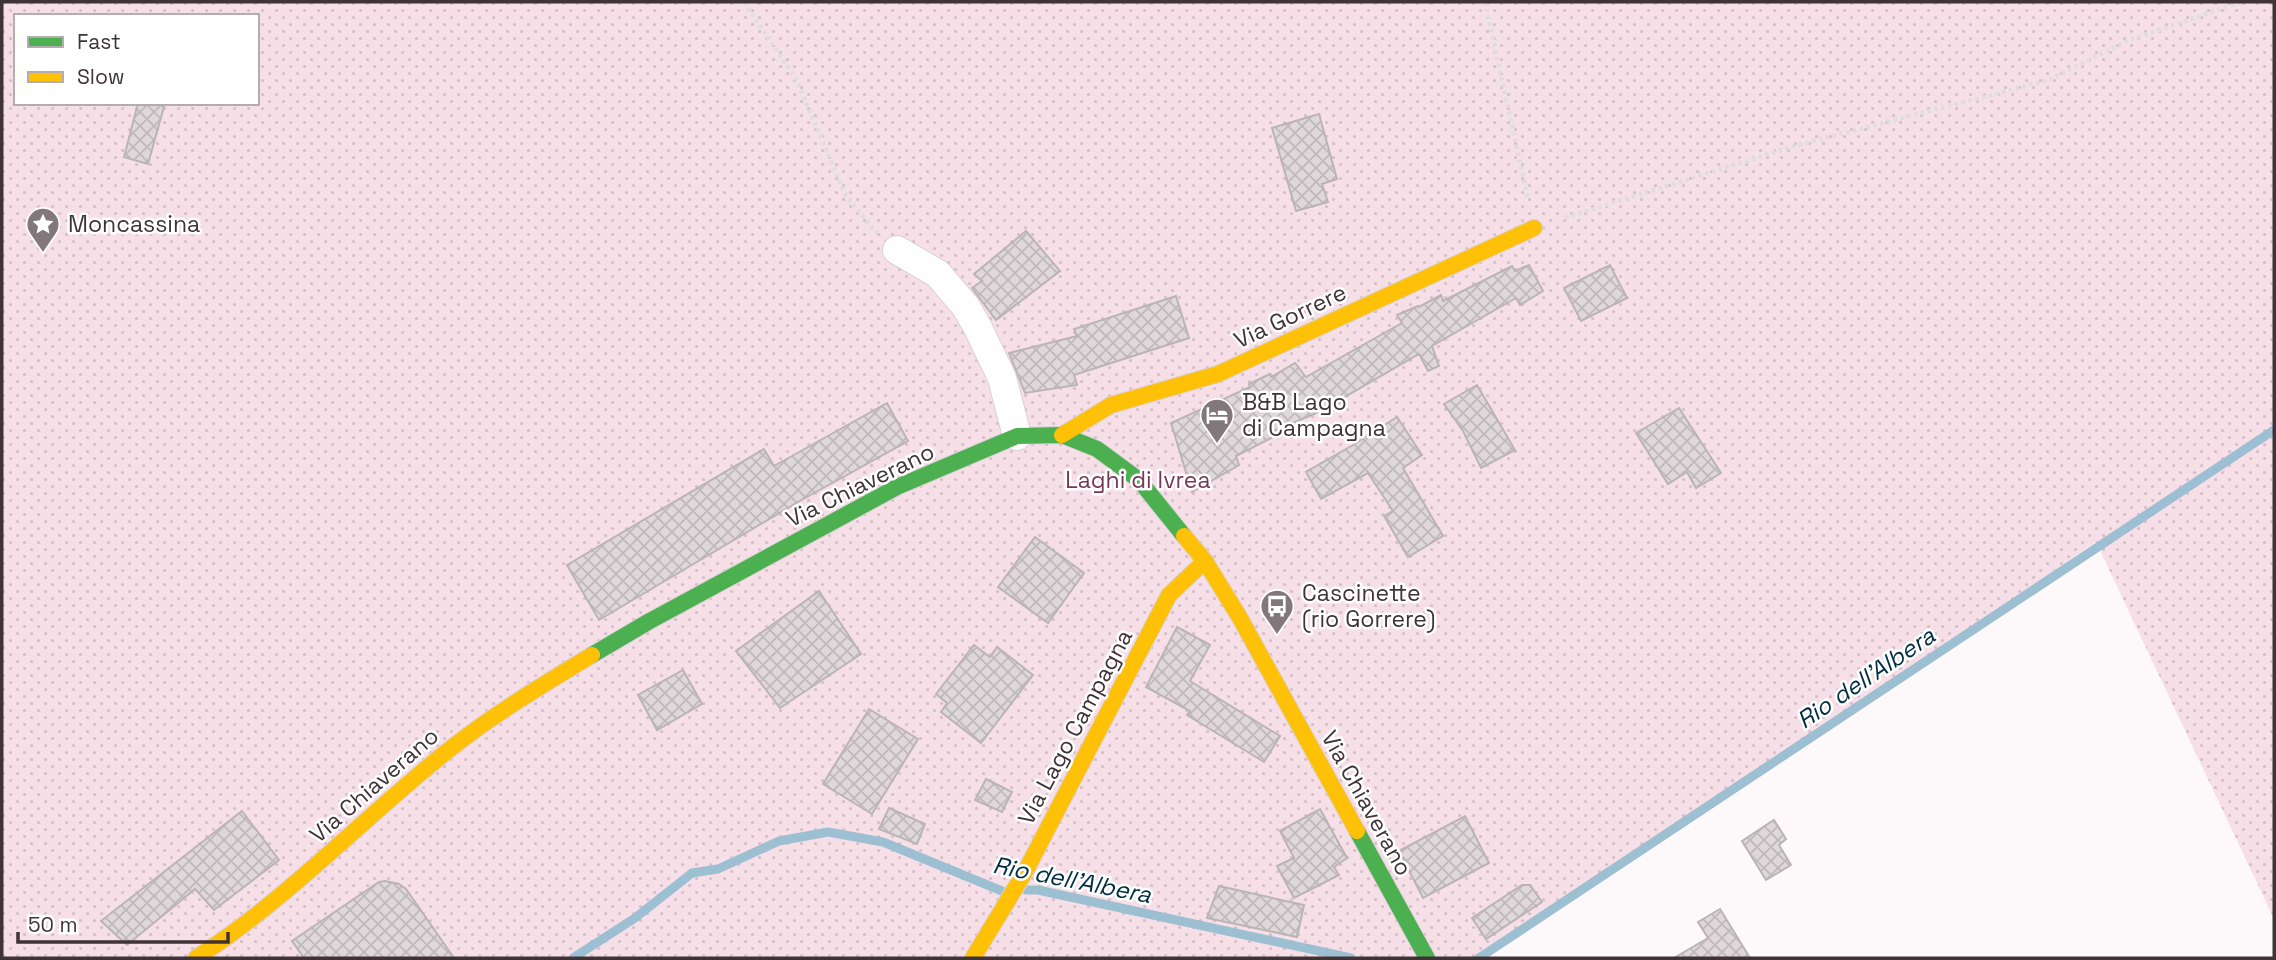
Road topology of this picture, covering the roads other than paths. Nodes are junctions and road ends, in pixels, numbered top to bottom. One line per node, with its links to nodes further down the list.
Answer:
1 (1534, 228): 3 (street, Via Gorrere)
2 (897, 250): 4 (street)
3 (1062, 435): 4 (street, Via Chiaverano); 5 (street, Via Chiaverano)
4 (1017, 436): 6 (street, Via Chiaverano)
5 (1205, 561): 8 (street, Via Lago Campagna); 9 (street, Via Chiaverano)
6 (231, 949): 7 (street, Via Chiaverano)
7 (196, 958)
8 (973, 958)
9 (1427, 958)

